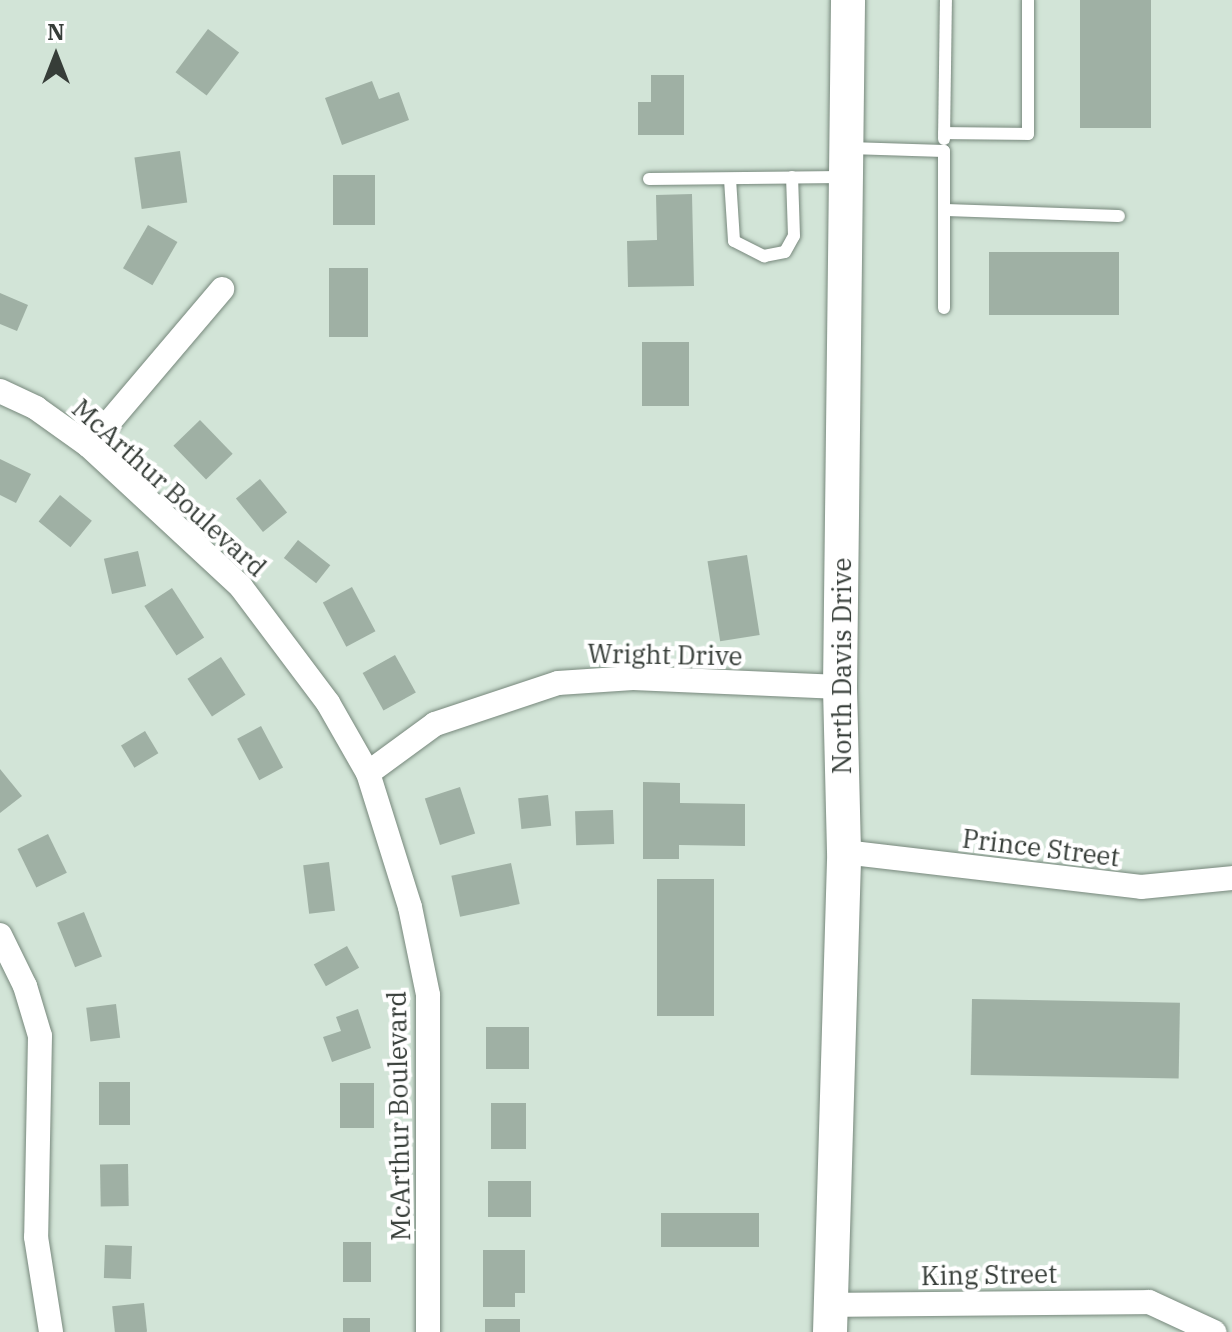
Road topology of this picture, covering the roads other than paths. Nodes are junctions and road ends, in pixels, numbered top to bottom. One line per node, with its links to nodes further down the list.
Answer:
1 (848, 0): 6 (main road, North Davis Drive)
2 (946, 0): 4 (lane)
3 (1028, 0): 4 (lane)
4 (944, 133): 5 (lane)
5 (944, 151): 6 (lane); 10 (lane)
6 (846, 162): 7 (lane); 16 (main road, North Davis Drive)
7 (792, 177): 9 (lane); 9 (lane)
8 (649, 179): 9 (lane)
9 (730, 179)
10 (945, 210): 11 (lane); 13 (lane)
11 (1119, 216)
12 (222, 289): 15 (street)
13 (944, 308)
14 (0, 391): 15 (street, McArthur Boulevard)
15 (89, 446): 17 (street, McArthur Boulevard)
16 (840, 687): 17 (street, Wright Drive); 18 (main road, North Davis Drive)
17 (368, 773): 23 (street, McArthur Boulevard)
18 (844, 852): 19 (street, Prince Street); 21 (main road, North Davis Drive)
19 (1232, 878)
20 (0, 935): 22 (street)
21 (830, 1318): 24 (street, King Street)
22 (51, 1332)
23 (428, 1332)
24 (1214, 1332)

